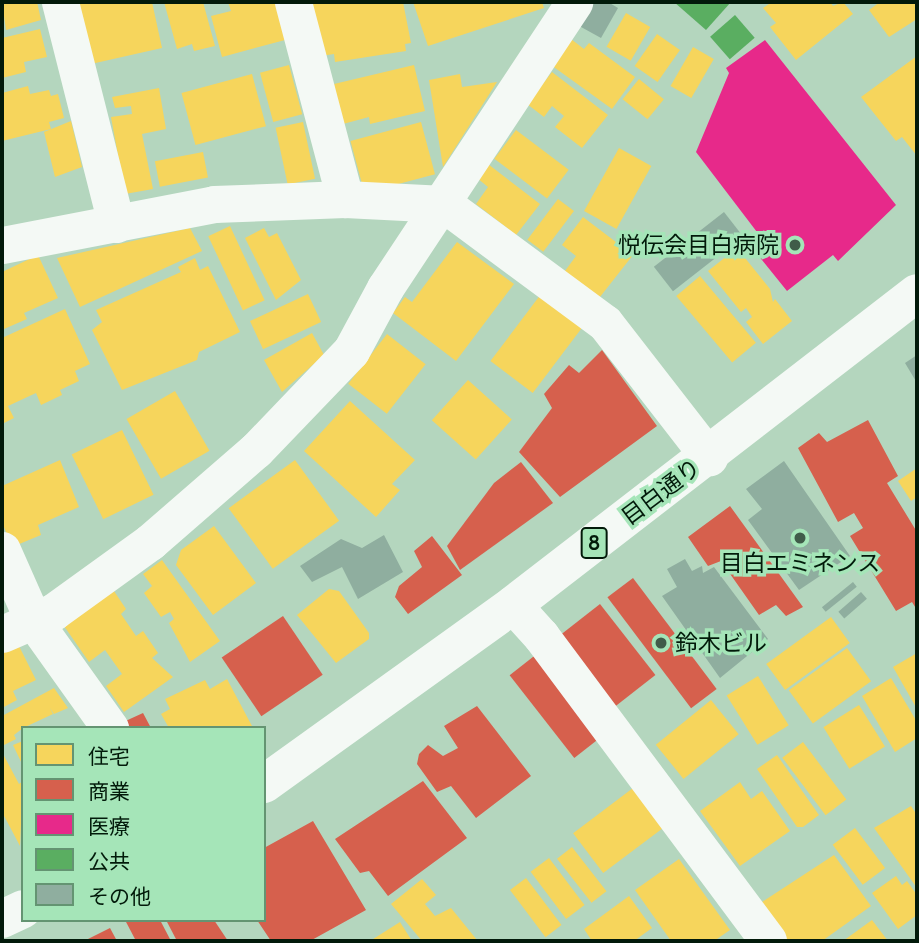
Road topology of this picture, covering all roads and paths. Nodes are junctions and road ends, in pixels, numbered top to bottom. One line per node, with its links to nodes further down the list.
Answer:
1 (60, 2): 6 (street)
2 (293, 2): 4 (street)
3 (574, 2): 5 (street)
4 (345, 199): 5 (street); 6 (street)
5 (444, 204): 9 (street); 12 (street)
6 (116, 224): 7 (street)
7 (2, 245)
8 (917, 293): 9 (main road, 目白通り / 8)
9 (709, 457): 11 (main road, 目白通り / 8)
10 (2, 550): 12 (street)
11 (513, 605): 14 (main road, 目白通り / 8); 17 (street)
12 (18, 627): 13 (street)
13 (108, 726)
14 (266, 783)
15 (21, 910): 16 (main road)
16 (2, 919)
17 (768, 941)

